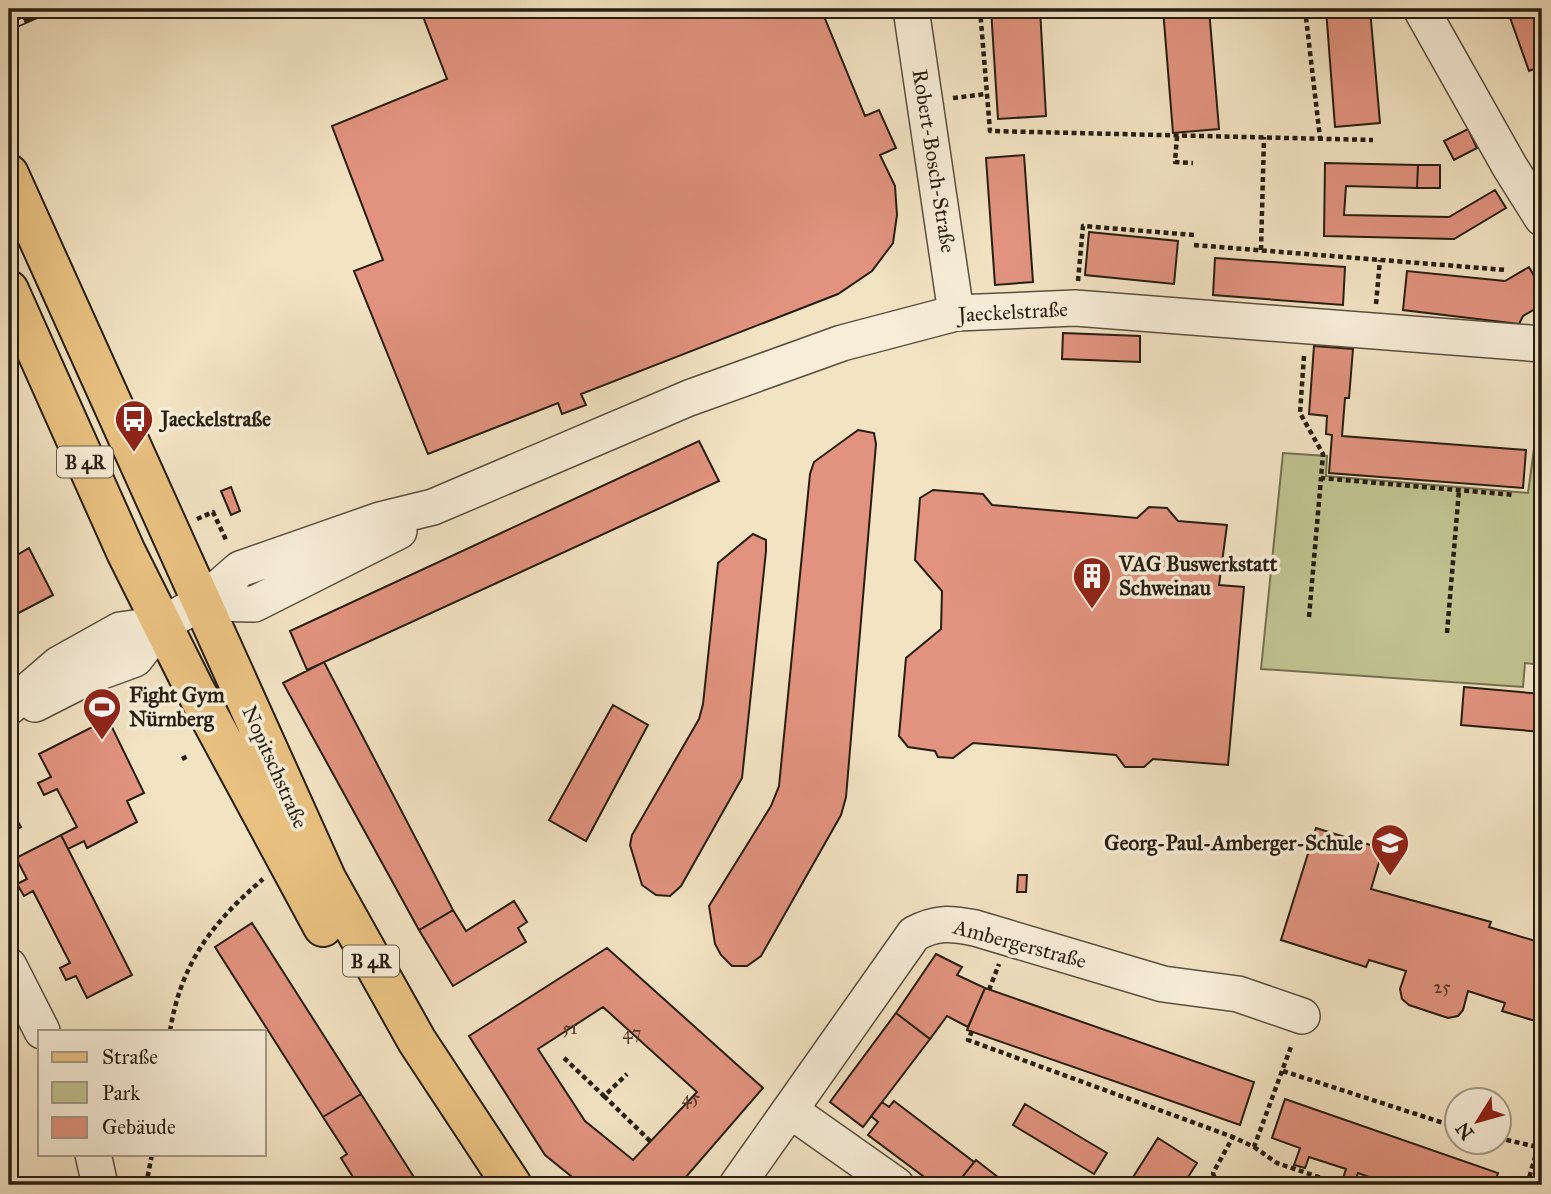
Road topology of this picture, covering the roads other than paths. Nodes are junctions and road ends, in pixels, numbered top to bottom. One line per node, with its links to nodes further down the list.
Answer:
1 (911, 9): 6 (street, Robert-Bosch-Straße)
2 (1421, 9): 4 (street)
3 (9, 174): 8 (main road, Nopitschstraße / B 4R)
4 (1542, 218)
5 (9, 290): 9 (main road, Nopitschstraße / B 4R)
6 (956, 313): 7 (street, Jaeckelstraße); 8 (street, Jaeckelstraße)
7 (1542, 344)
8 (201, 603): 9 (street, Jaeckelstraße); 19 (main road, Nopitschstraße / B 4R)
9 (162, 624): 10 (street); 11 (street); 18 (main road, Nopitschstraße / B 4R)
10 (9, 707)
11 (9, 724)
12 (9, 966): 14 (street)
13 (1302, 1016): 15 (street, Ambergerstraße)
14 (41, 1030)
15 (791, 1111): 20 (street, Ambergerstraße); 21 (street)
16 (93, 1156): 17 (street)
17 (100, 1185)
18 (482, 1185)
19 (512, 1185)
20 (737, 1185)
21 (896, 1185)

